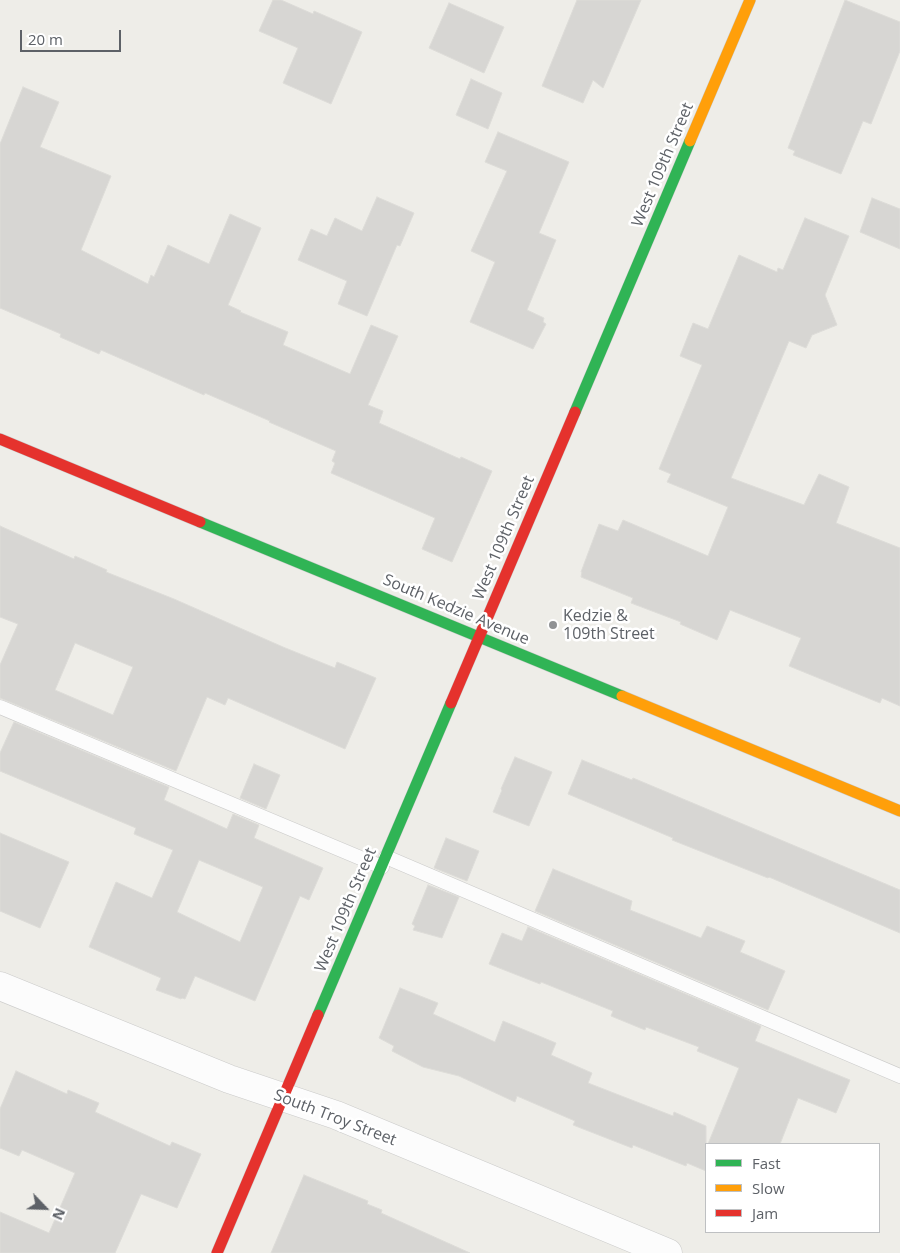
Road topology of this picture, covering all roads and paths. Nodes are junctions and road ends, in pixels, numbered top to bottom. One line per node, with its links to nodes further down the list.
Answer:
1 (750, 0): 3 (street, West 109th Street)
2 (0, 439): 3 (street, South Kedzie Avenue)
3 (480, 638): 5 (street, South Kedzie Avenue); 6 (street, West 109th Street)
4 (0, 707): 6 (lane)
5 (900, 811)
6 (384, 862): 8 (lane); 9 (street, West 109th Street)
7 (0, 986): 9 (street, South Troy Street)
8 (900, 1076)
9 (283, 1097): 10 (street, West 109th Street); 11 (street, South Troy Street)
10 (217, 1253)
11 (668, 1253)

